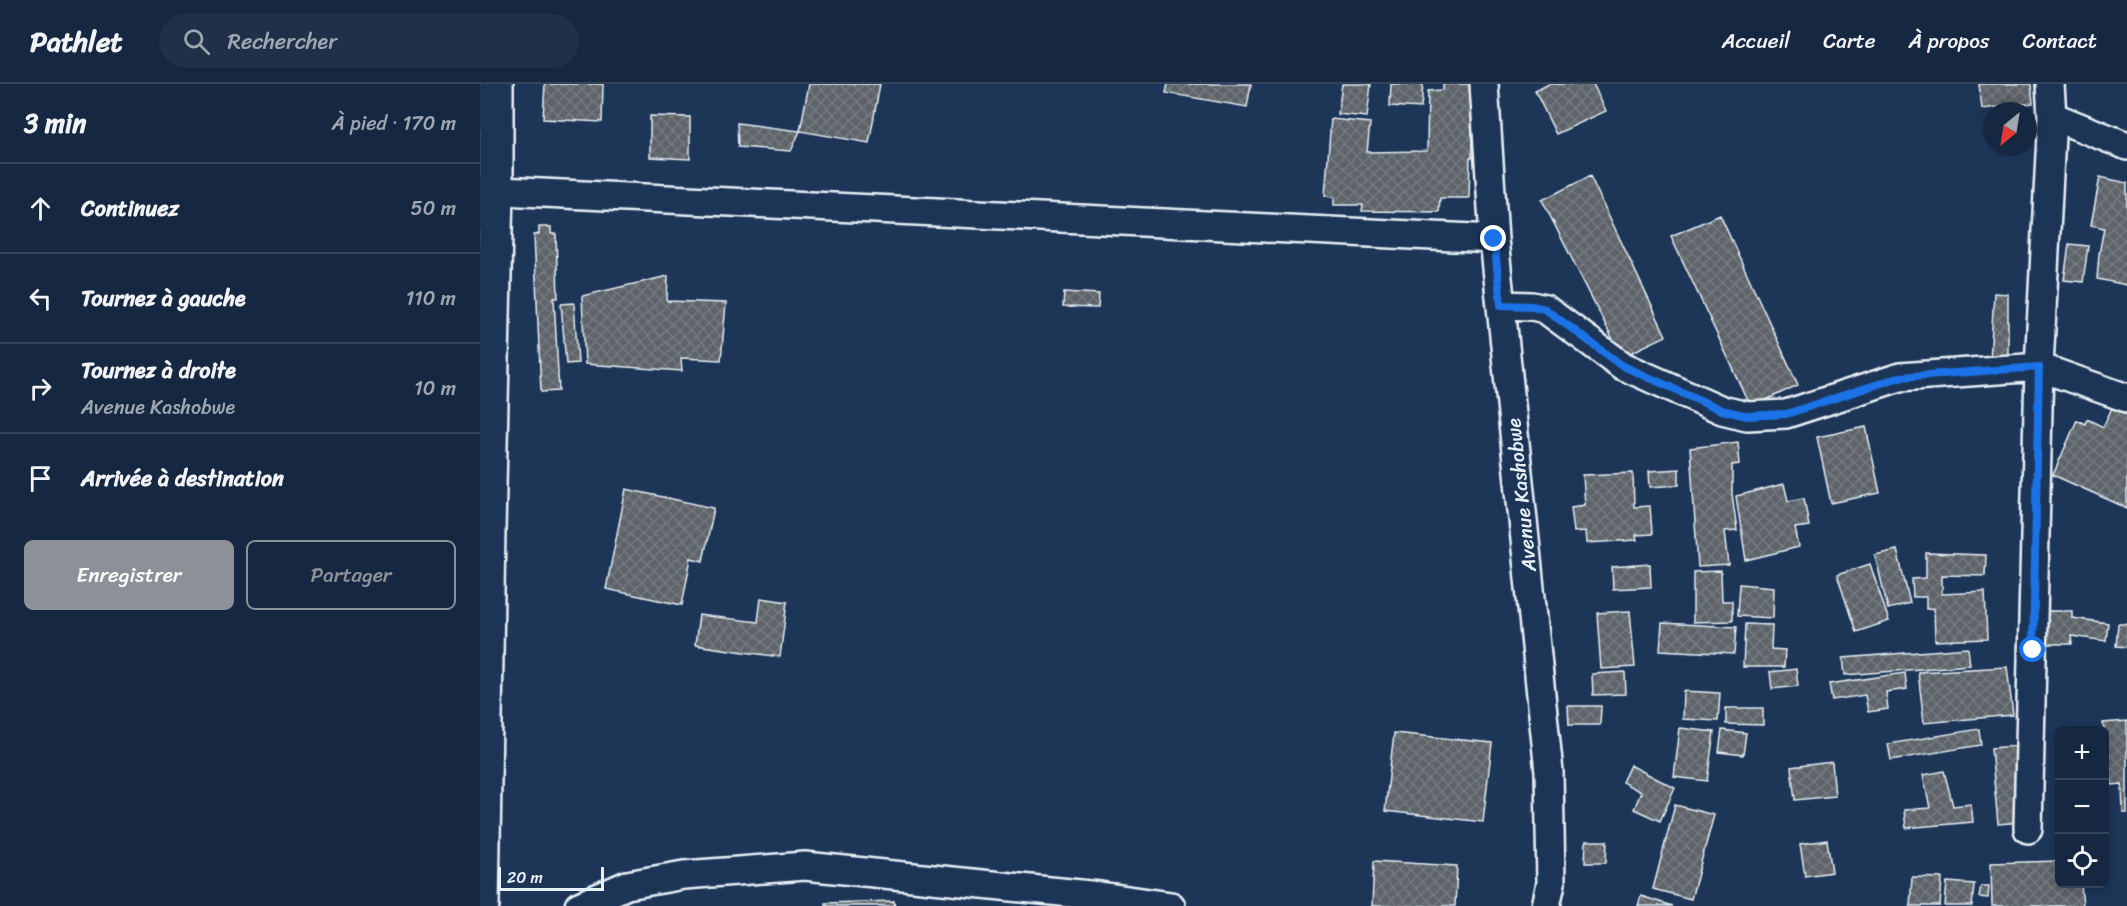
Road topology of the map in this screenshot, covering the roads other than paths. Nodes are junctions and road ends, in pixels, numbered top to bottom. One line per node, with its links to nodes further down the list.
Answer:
1 (496, 84): 6 (street)
2 (1484, 84): 7 (street, Avenue Kashobwe)
3 (2050, 84): 4 (street)
4 (2052, 116): 5 (street); 9 (street)
5 (2127, 146)
6 (488, 190): 7 (street); 12 (street)
7 (1494, 239): 8 (street, Avenue Kashobwe)
8 (1501, 305): 9 (street); 15 (street, Avenue Kashobwe)
9 (2039, 367): 10 (street); 11 (street)
10 (2127, 398)
11 (2028, 829)
12 (482, 906)
13 (579, 906): 14 (street)
14 (1171, 906)
15 (1546, 906)

